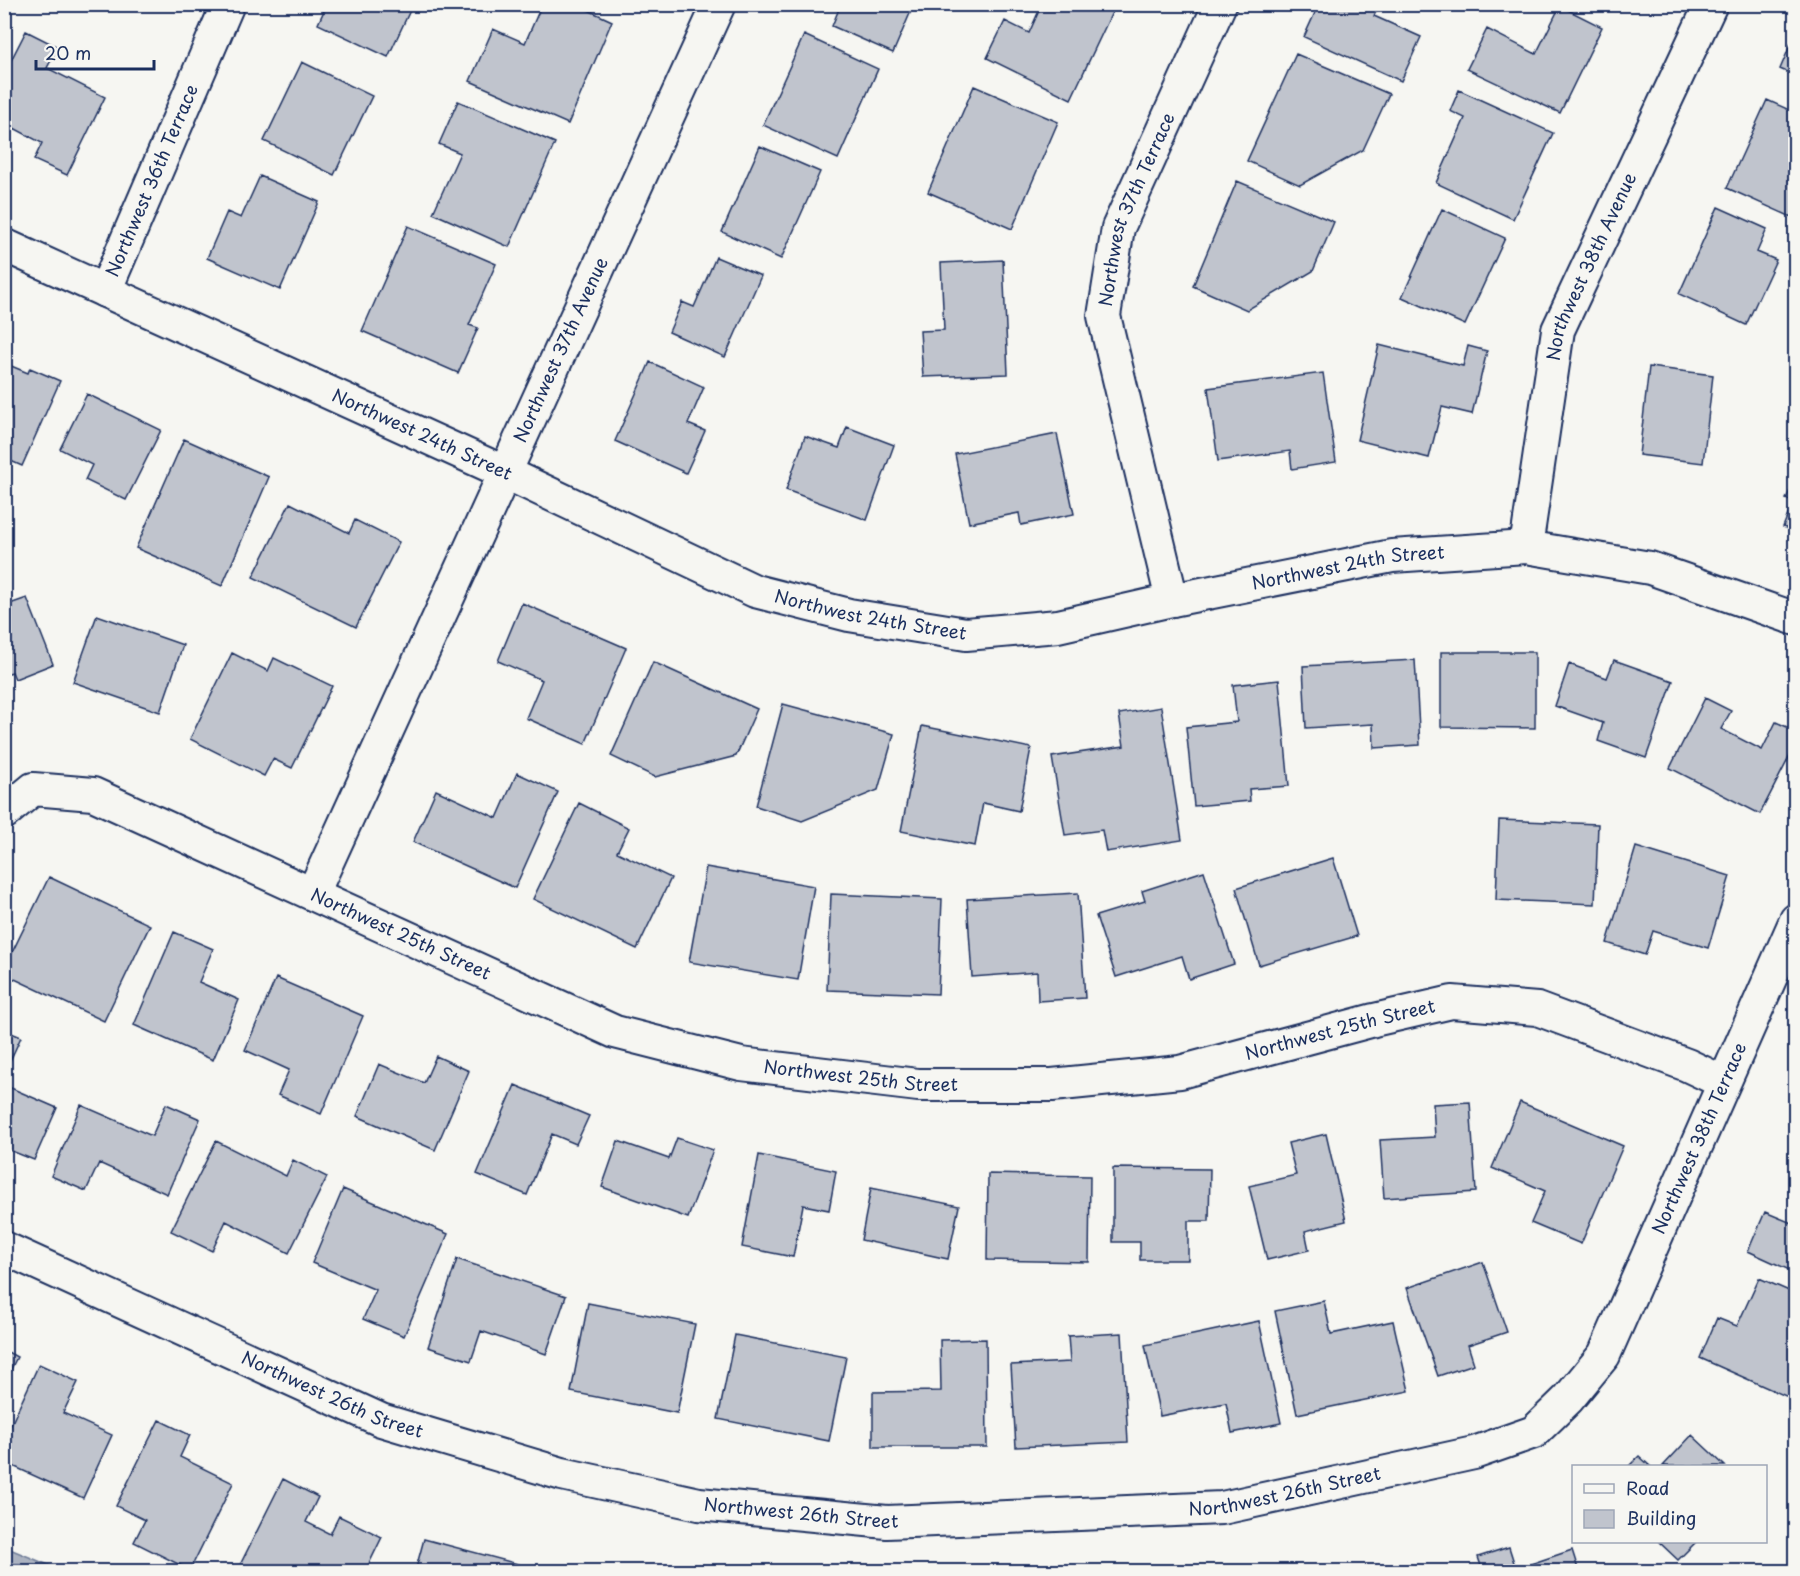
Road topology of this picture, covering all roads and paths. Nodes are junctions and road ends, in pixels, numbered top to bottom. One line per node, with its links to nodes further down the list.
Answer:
1 (228, 4): 6 (street, Northwest 36th Terrace)
2 (719, 4): 7 (street, Northwest 37th Avenue)
3 (1220, 4): 9 (street, Northwest 37th Terrace)
4 (1711, 4): 8 (street, Northwest 38th Avenue)
5 (4, 245): 6 (street, Northwest 24th Street)
6 (105, 291): 7 (street, Northwest 24th Street)
7 (506, 473): 9 (street, Northwest 24th Street); 12 (street, Northwest 37th Avenue)
8 (1526, 547): 9 (street, Northwest 24th Street); 10 (street, Northwest 24th Street)
9 (1172, 600)
10 (1796, 619)
11 (4, 813): 12 (street, Northwest 25th Street)
12 (313, 893): 14 (street, Northwest 25th Street)
13 (1796, 920): 14 (street, Northwest 38th Terrace)
14 (1723, 1082): 16 (street, Northwest 38th Terrace)
15 (4, 1248): 16 (street, Northwest 26th Street)
16 (1604, 1355)

